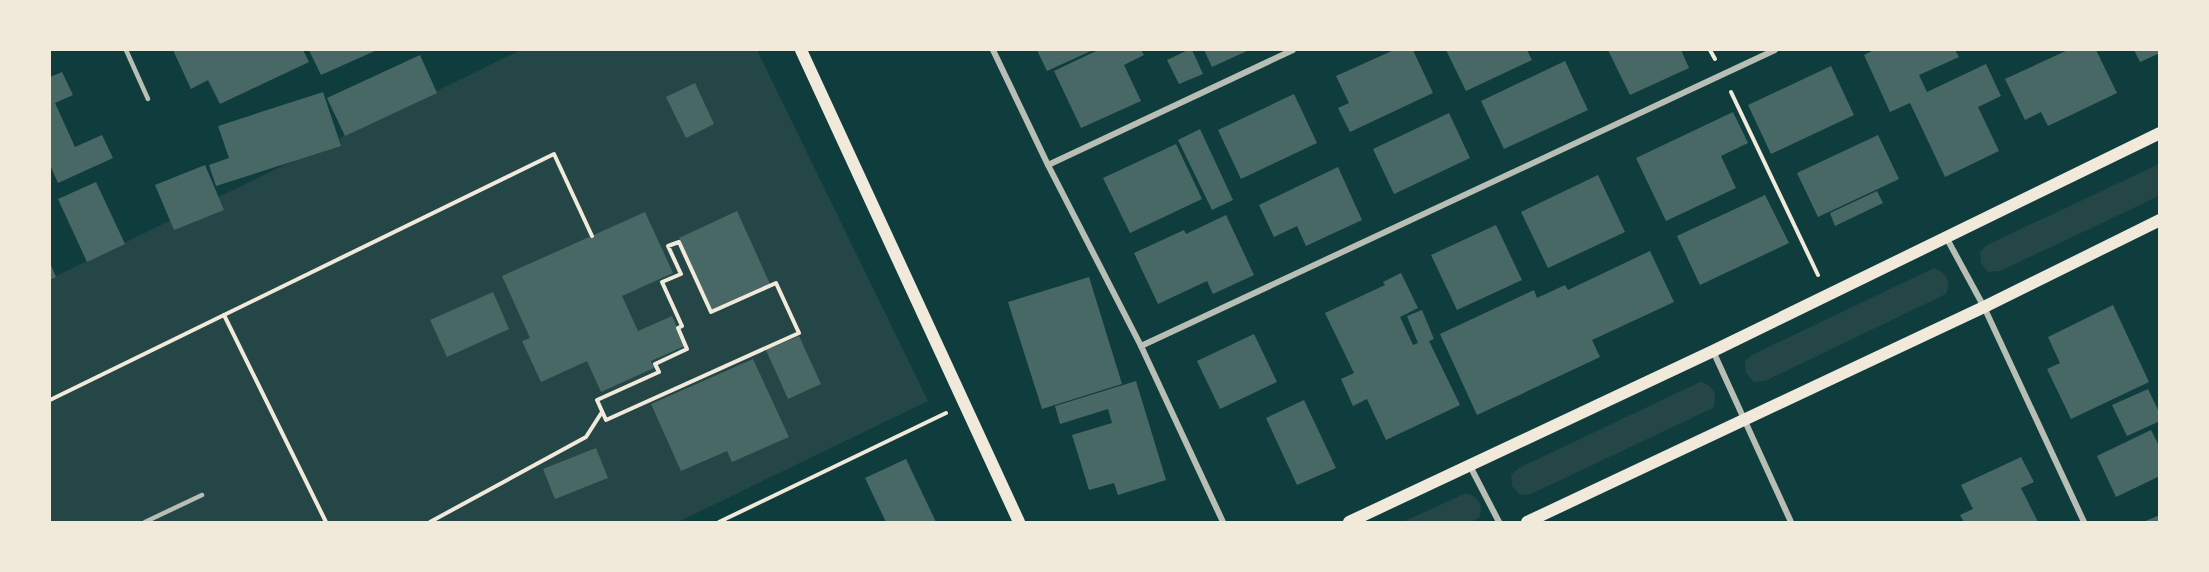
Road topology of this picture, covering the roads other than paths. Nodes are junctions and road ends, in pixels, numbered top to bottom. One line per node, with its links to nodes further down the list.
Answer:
1 (126, 50): 6 (lane)
2 (801, 50): 18 (main road)
3 (993, 50): 8 (street)
4 (1293, 50): 8 (street)
5 (1775, 50): 12 (street)
6 (147, 99)
7 (2160, 134): 10 (main road)
8 (1047, 165): 12 (street)
9 (2160, 220): 11 (main road)
10 (1946, 237): 11 (street); 13 (main road)
11 (1984, 307): 14 (main road); 24 (street)
12 (1141, 346): 19 (street)
13 (1713, 351): 14 (street); 15 (main road)
14 (1743, 419): 22 (main road); 23 (street)
15 (1470, 466): 20 (main road); 21 (street)
16 (202, 495): 17 (lane)
17 (145, 522)
18 (1019, 522)
19 (1223, 522)
20 (1349, 522)
21 (1499, 522)
22 (1527, 522)
23 (1791, 522)
24 (2084, 522)

